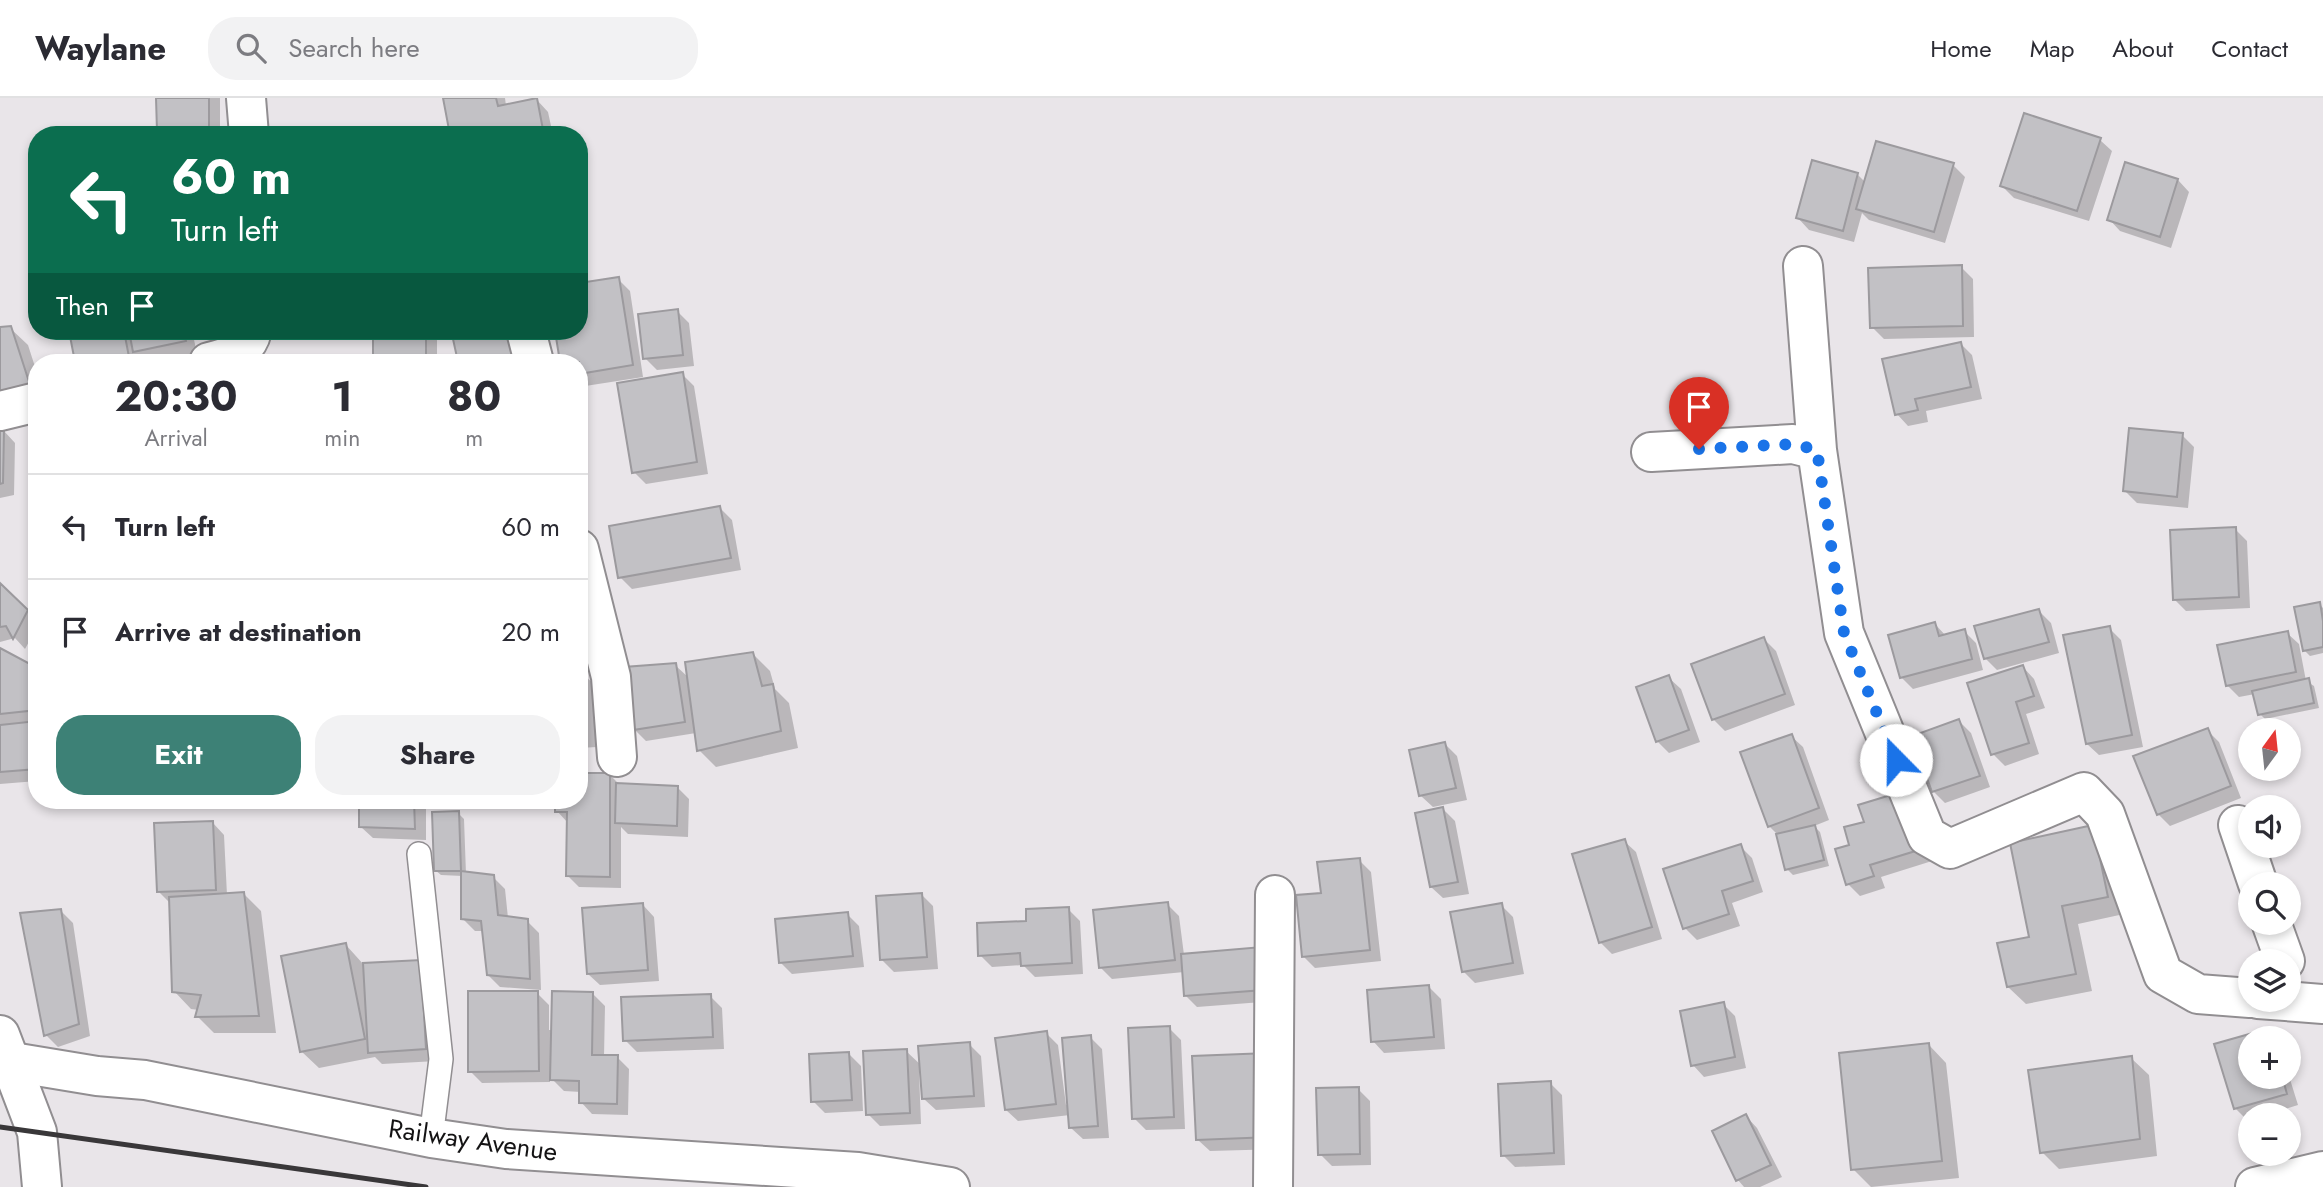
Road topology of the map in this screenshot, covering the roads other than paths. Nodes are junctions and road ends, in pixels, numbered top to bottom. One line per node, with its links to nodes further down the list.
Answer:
1 (246, 98): 2 (street)
2 (248, 126)
3 (1803, 266): 8 (street)
4 (247, 340): 5 (street)
5 (235, 354)
6 (28, 404): 7 (street)
7 (0, 411)
8 (1817, 450): 9 (street); 14 (street)
9 (1651, 452)
10 (588, 585): 11 (street)
11 (617, 757)
12 (419, 854): 16 (lane)
13 (1275, 894): 20 (street)
14 (2238, 998)
15 (3, 1052): 16 (street, Railway Avenue); 18 (street)
16 (431, 1138): 19 (street, Railway Avenue)
17 (2323, 1171): 21 (street)
18 (42, 1187)
19 (950, 1187)
20 (1273, 1187)
21 (2255, 1187)

